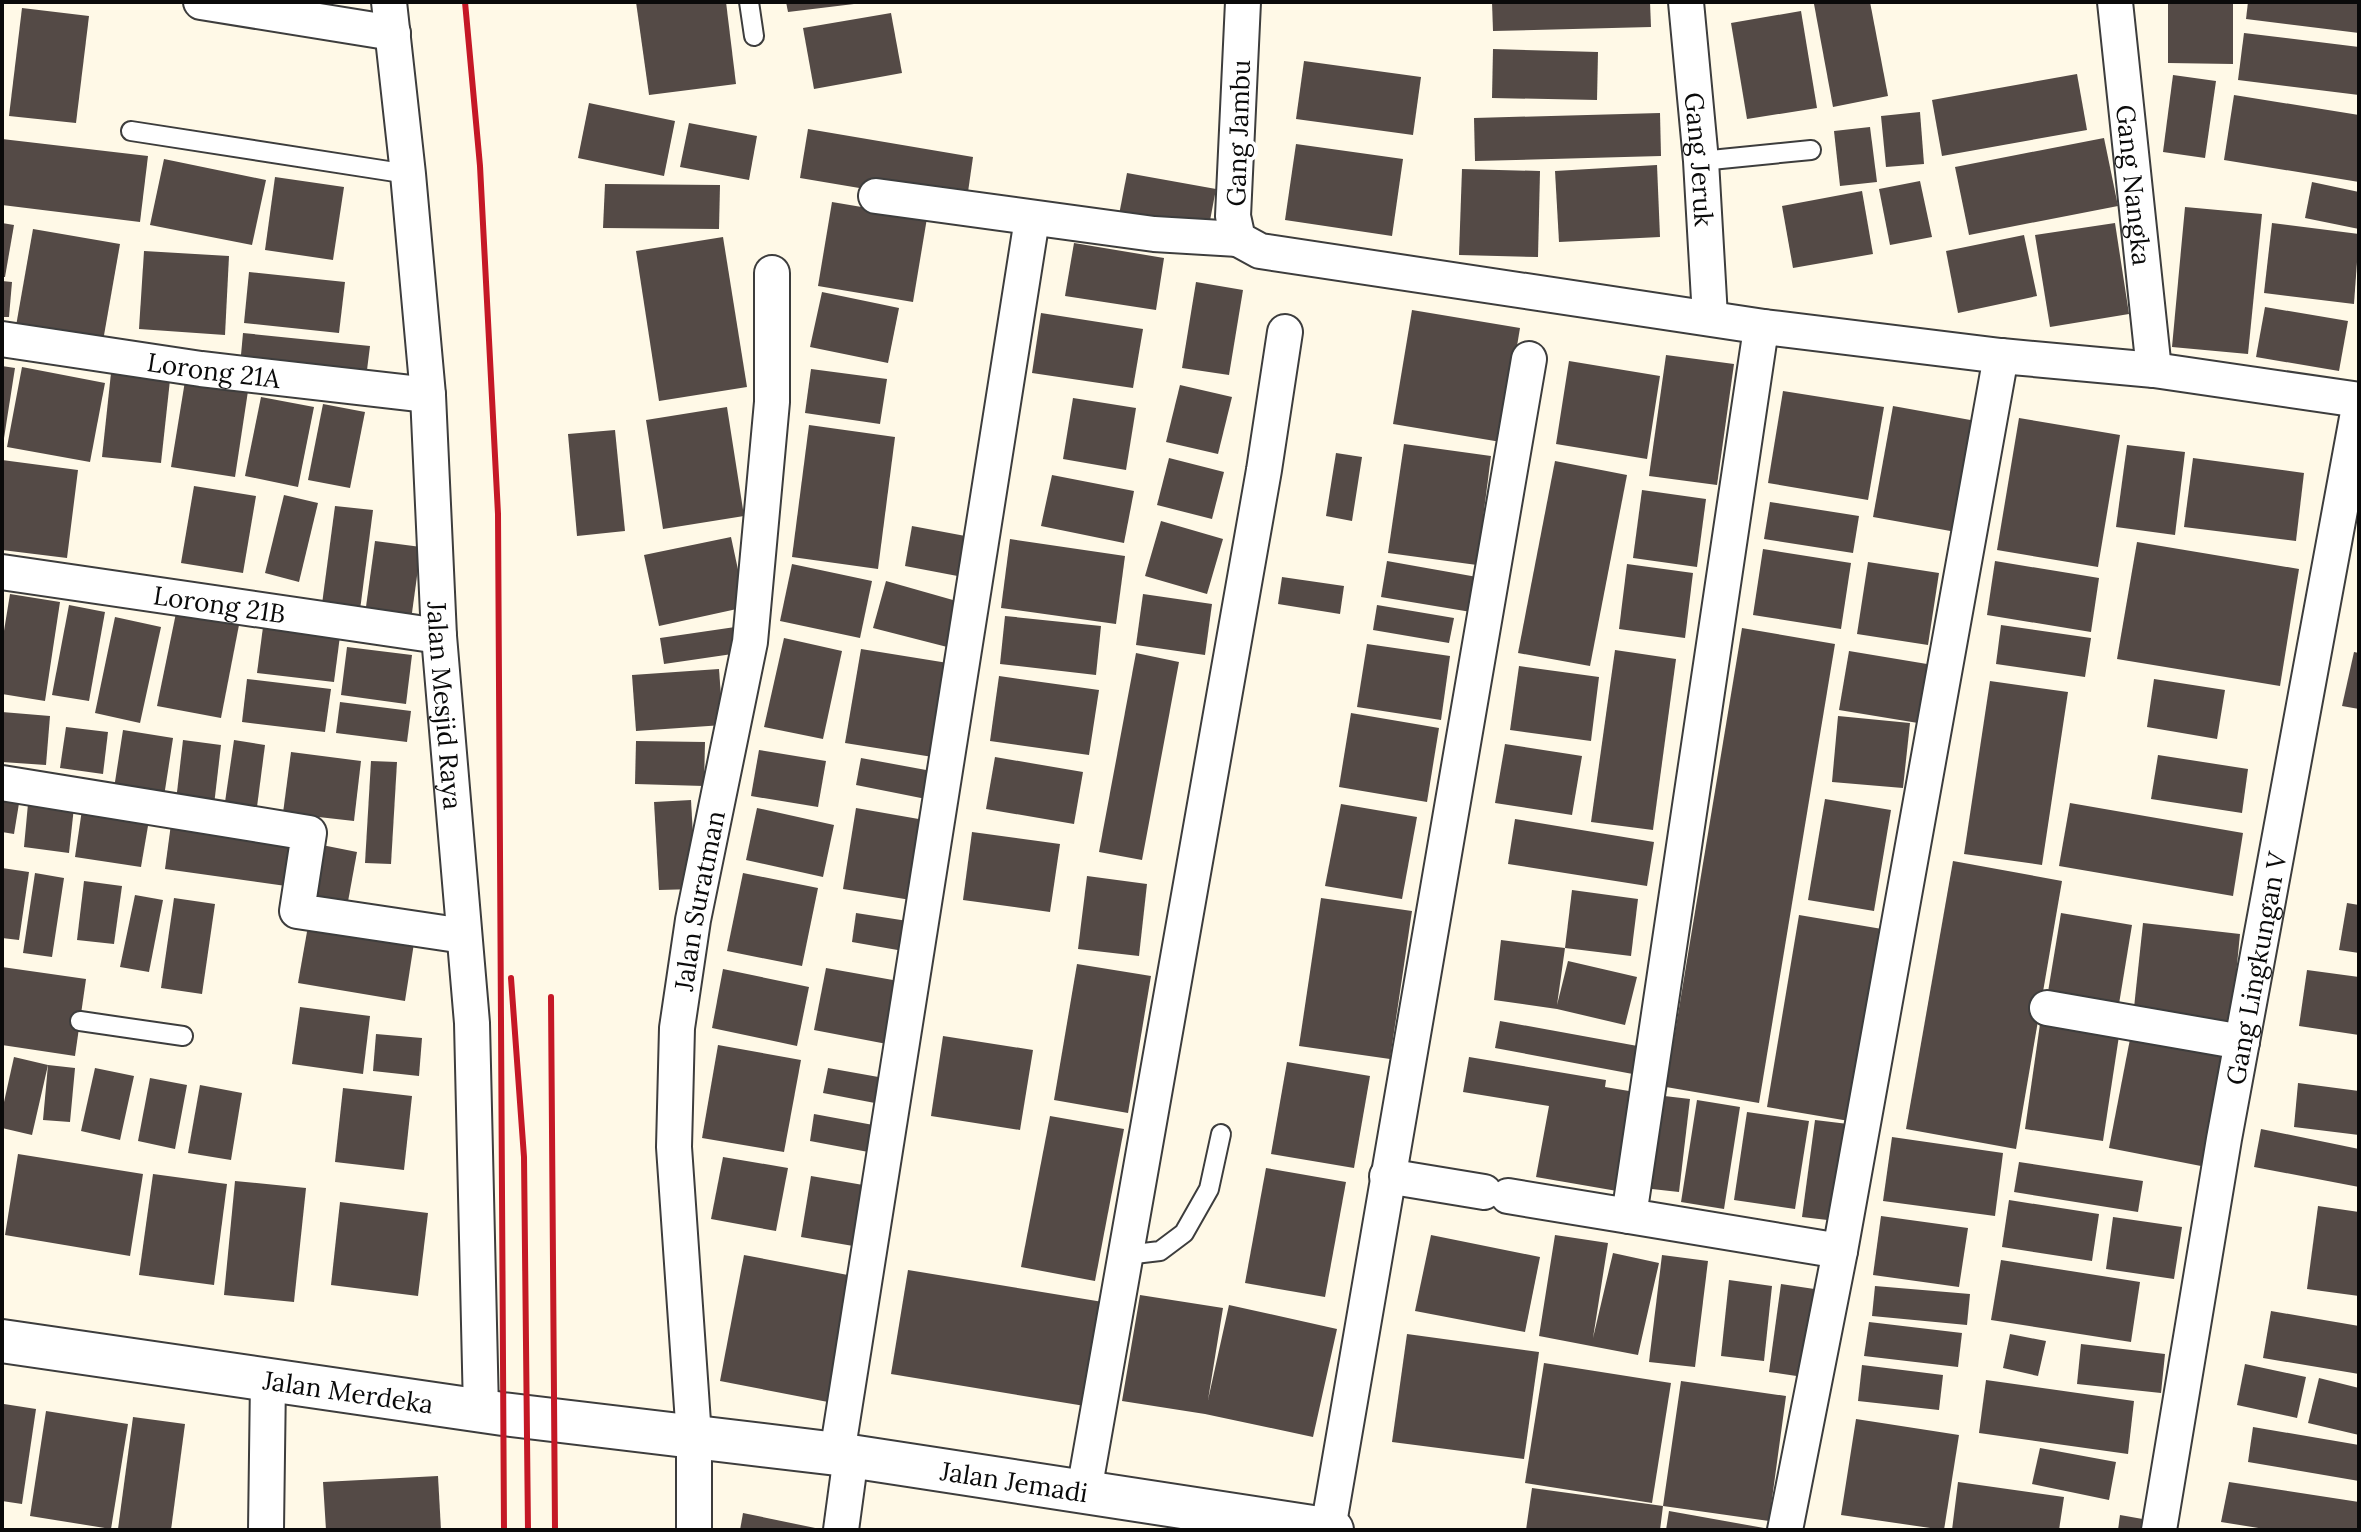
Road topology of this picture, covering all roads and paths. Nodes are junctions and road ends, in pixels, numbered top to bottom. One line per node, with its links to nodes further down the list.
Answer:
1 (201, 2): 6 (street)
2 (749, 2): 7 (lane)
3 (1243, 2): 14 (street, Gang Jambu)
4 (1686, 2): 10 (street, Gang Jeruk)
5 (2115, 2): 22 (street, Gang Nangka)
6 (391, 17): 11 (street, Jalan Mesjid Raya)
7 (754, 36)
8 (131, 131): 11 (lane)
9 (1811, 150): 10 (lane)
10 (1701, 161): 16 (street, Gang Jeruk)
11 (408, 174): 23 (street, Jalan Mesjid Raya)
12 (876, 196): 13 (street)
13 (1032, 219): 14 (street); 43 (street)
14 (1249, 245): 16 (street)
15 (772, 273): 42 (street, Jalan Suratman)
16 (1710, 317): 17 (street)
17 (1764, 327): 20 (street); 36 (street)
18 (1285, 332): 38 (street)
19 (2, 339): 23 (street, Lorong 21A)
20 (2001, 356): 22 (street); 37 (street)
21 (1529, 359): 35 (street)
22 (2154, 370): 24 (street)
23 (428, 395): 27 (street, Jalan Mesjid Raya)
24 (2359, 400)
25 (2359, 407): 33 (street, Gang Lingkungan V)
26 (2, 572): 27 (street, Lorong 21B)
27 (439, 636): 29 (street, Jalan Mesjid Raya)
28 (2, 783): 29 (street)
29 (464, 936): 41 (street, Jalan Mesjid Raya)
30 (2047, 1008): 33 (street)
31 (80, 1021): 32 (lane)
32 (183, 1036)
33 (2242, 1042): 50 (street, Gang Lingkungan V)
34 (1221, 1134): 38 (lane)
35 (1387, 1176): 36 (street); 48 (street)
36 (1629, 1216): 37 (street)
37 (1840, 1251): 49 (street)
38 (1126, 1255): 44 (street)
39 (2, 1341): 40 (street, Jalan Merdeka)
40 (268, 1380): 41 (street, Jalan Merdeka); 45 (street)
41 (481, 1410): 42 (street, Jalan Merdeka)
42 (694, 1437): 43 (street, Jalan Jemadi); 46 (street, Jalan Suratman)
43 (844, 1455): 44 (street, Jalan Jemadi); 47 (street)
44 (1084, 1491): 48 (street, Jalan Jemadi)
45 (266, 1530)
46 (694, 1530)
47 (841, 1530)
48 (1330, 1530)
49 (1785, 1530)
50 (2159, 1530)

